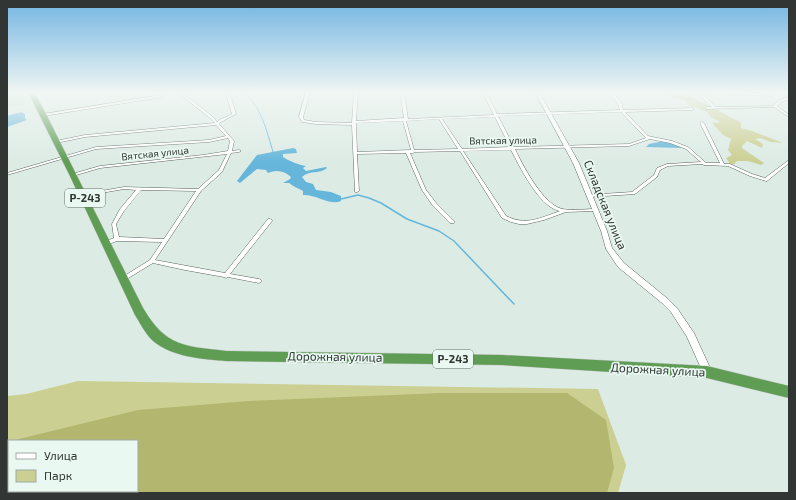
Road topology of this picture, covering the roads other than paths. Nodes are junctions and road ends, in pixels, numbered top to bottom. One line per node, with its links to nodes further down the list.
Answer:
1 (43, 115): 18 (highway, Дорожная улица / Р-243)
2 (207, 115): 15 (street)
3 (231, 115): 15 (street)
4 (301, 115): 13 (street)
5 (354, 115): 13 (street)
6 (405, 115): 12 (street)
7 (490, 115): 11 (street)
8 (496, 115): 20 (street)
9 (549, 115): 19 (street, Складская улица)
10 (626, 115): 17 (street)
11 (440, 118): 12 (street); 21 (street)
12 (405, 119): 13 (street); 25 (street)
13 (354, 123): 26 (street)
14 (702, 123): 30 (street)
15 (218, 124): 16 (street); 18 (street)
16 (229, 137): 22 (street); 27 (street)
17 (649, 138): 19 (street, Вятская улица); 29 (street)
18 (56, 142): 27 (highway, Дорожная улица / Р-243)
19 (567, 147): 20 (street, Вятская улица); 37 (street, Складская улица)
20 (513, 148): 21 (street, Вятская улица); 39 (street)
21 (460, 149): 25 (street, Вятская улица); 39 (street)
22 (230, 151): 23 (street, Вятская улица); 32 (street, Вятская улица); 34 (street)
23 (239, 151)
24 (408, 152): 25 (street, Вятская улица); 26 (street, Вятская улица); 41 (street)
25 (413, 152)
26 (356, 154): 35 (street)
27 (64, 157): 31 (street); 32 (highway, Дорожная улица / Р-243)
28 (789, 161): 30 (street)
29 (704, 164): 30 (street); 37 (street)
30 (722, 164)
31 (7, 174)
32 (73, 175): 36 (highway, Дорожная улица / Р-243)
33 (140, 188): 34 (street); 36 (street); 42 (street)
34 (199, 190): 43 (street)
35 (357, 191)
36 (84, 195): 44 (highway, Дорожная улица / Р-243)
37 (589, 196): 38 (street, Складская улица)
38 (594, 210): 39 (street); 49 (street, Складская улица)
39 (564, 211)
40 (270, 220): 46 (street)
41 (452, 222)
42 (118, 239): 43 (street); 44 (street)
43 (165, 241): 45 (street)
44 (106, 243): 47 (highway, Дорожная улица / Р-243)
45 (152, 261): 46 (street); 47 (street)
46 (226, 276): 48 (street)
47 (123, 279): 49 (highway, Дорожная улица / Р-243)
48 (259, 281)
49 (707, 372): 50 (highway, Дорожная улица / Р-243)
50 (789, 392)

